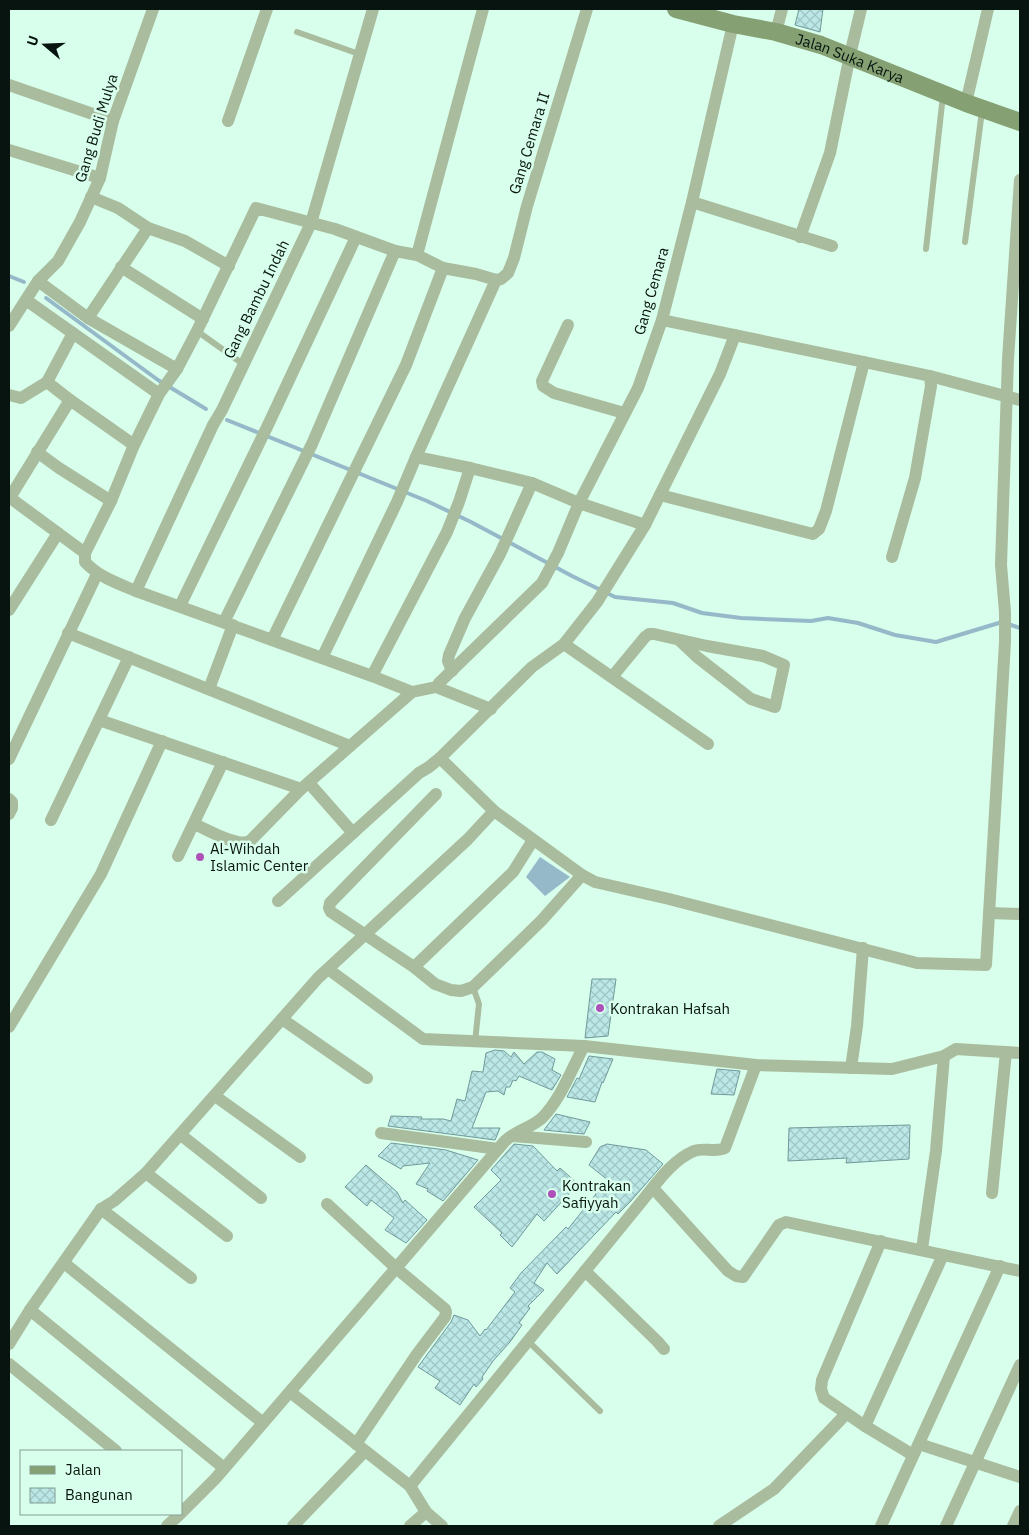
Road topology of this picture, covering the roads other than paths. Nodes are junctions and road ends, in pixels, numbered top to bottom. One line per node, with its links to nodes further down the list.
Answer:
1 (153, 9): 18 (street, Gang Budi Mulya)
2 (267, 9): 19 (street)
3 (373, 9): 13 (street, Gang Bambu Indah)
4 (483, 9): 34 (street)
5 (587, 9): 38 (street, Gang Cemara II)
6 (678, 9): 10 (main road, Jalan Suka Karya)
7 (782, 9): 12 (street)
8 (861, 9): 14 (street)
9 (988, 9): 17 (street)
10 (733, 24): 12 (main road, Jalan Suka Karya); 25 (street, Gang Cemara)
11 (297, 32): 13 (lane)
12 (776, 32): 14 (main road, Jalan Suka Karya)
13 (359, 54): 26 (street, Gang Bambu Indah)
14 (850, 55): 16 (main road, Jalan Suka Karya); 29 (street)
15 (9, 85): 18 (street)
16 (944, 94): 17 (main road, Jalan Suka Karya); 32 (lane)
17 (974, 106): 20 (main road, Jalan Suka Karya); 30 (lane)
18 (113, 121): 22 (street, Gang Budi Mulya)
19 (228, 121)
20 (1020, 122)
21 (9, 150): 22 (street)
22 (100, 178): 24 (street, Gang Budi Mulya)
23 (1020, 180): 55 (street)
24 (91, 197): 27 (street); 39 (street, Gang Budi Mulya)
25 (692, 202): 29 (street); 43 (street, Gang Cemara)
26 (311, 223): 28 (street); 35 (street); 50 (street, Gang Bambu Indah)
27 (148, 228): 35 (street); 36 (street)
28 (356, 237): 33 (street); 74 (street)
29 (800, 237): 31 (street)
30 (965, 242)
31 (832, 246)
32 (926, 249)
33 (395, 251): 34 (street); 76 (street)
34 (417, 255): 37 (street)
35 (229, 266): 42 (street)
36 (121, 267): 41 (street); 42 (street)
37 (443, 268): 38 (street); 78 (street)
38 (496, 280): 61 (street, Gang Cemara II)
39 (38, 281): 40 (street, Gang Budi Mulya); 41 (street)
40 (26, 300): 44 (street, Gang Budi Mulya); 47 (street)
41 (88, 318): 53 (street)
42 (203, 319): 46 (street)
43 (662, 320): 48 (street); 58 (street, Gang Cemara)
44 (9, 326)
45 (568, 326): 58 (street)
46 (197, 331): 50 (lane); 53 (street)
47 (73, 332): 52 (street); 53 (street)
48 (735, 335): 49 (street); 64 (street)
49 (864, 362): 51 (street); 64 (street)
50 (243, 364): 73 (street, Gang Bambu Indah)
51 (930, 376): 55 (street); 71 (street)
52 (47, 382): 54 (street); 56 (street)
53 (168, 382): 59 (street)
54 (9, 395)
55 (1008, 396): 57 (street); 109 (street)
56 (70, 400): 59 (street); 60 (street)
57 (1020, 400)
58 (624, 414): 67 (street, Gang Cemara)
59 (134, 444): 66 (street)
60 (38, 452): 65 (street); 66 (street)
61 (416, 457): 62 (street); 82 (street, Gang Cemara II)
62 (470, 468): 63 (street); 84 (street)
63 (532, 483): 67 (street); 83 (street)
64 (660, 495): 68 (street)
65 (9, 498): 69 (street)
66 (111, 502): 70 (street)
67 (580, 503): 68 (street); 83 (street, Gang Cemara)
68 (645, 525): 80 (street)
69 (58, 533): 70 (street); 75 (street)
70 (85, 553): 72 (street)
71 (892, 558)
72 (97, 574): 73 (street); 77 (street)
73 (136, 591): 74 (street)
74 (180, 606): 76 (street)
75 (11, 608)
76 (228, 624): 78 (street); 87 (street)
77 (68, 633): 81 (street); 95 (street)
78 (272, 640): 82 (street)
79 (679, 640): 79 (street); 85 (street)
80 (564, 644): 85 (street); 89 (street)
81 (129, 657): 87 (street); 90 (street)
82 (322, 658): 84 (street)
83 (452, 671): 86 (street, Gang Cemara)
84 (372, 676): 88 (street)
85 (612, 677): 92 (street)
86 (437, 687): 88 (street); 89 (street)
87 (209, 689): 93 (street)
88 (412, 692): 93 (street)
89 (490, 709): 94 (street)
90 (99, 720): 91 (street); 102 (street)
91 (162, 741): 96 (street); 117 (street)
92 (708, 744)
93 (350, 746): 97 (street)
94 (440, 758): 100 (street); 104 (street)
95 (9, 759)
96 (223, 762): 97 (street); 103 (street)
97 (305, 786): 103 (street); 104 (street)
98 (436, 794): 111 (street)
99 (9, 799): 101 (street)
100 (494, 811): 105 (street); 111 (street)
101 (9, 814)
102 (51, 820)
103 (194, 824): 106 (street)
104 (353, 833): 108 (street)
105 (533, 840): 107 (street); 113 (street)
106 (178, 856)
107 (582, 875): 112 (street); 115 (street)
108 (278, 901)
109 (989, 913): 110 (street); 112 (street)
110 (1020, 914)
111 (364, 935): 113 (street); 114 (street)
112 (863, 948): 124 (street)
113 (414, 967): 115 (street)
114 (328, 969): 116 (street); 118 (street)
115 (473, 987): 118 (lane)
116 (282, 1020): 125 (street); 126 (street)
117 (9, 1027)
118 (475, 1042): 119 (street)
119 (584, 1046): 123 (street); 129 (street)
120 (1006, 1052): 121 (street); 122 (street); 135 (street)
121 (1020, 1053)
122 (944, 1056): 124 (street); 141 (street)
123 (756, 1065): 124 (street); 134 (street)
124 (851, 1068)
125 (367, 1078)
126 (215, 1096): 128 (street); 132 (street)
127 (381, 1133): 131 (street)
128 (181, 1135): 133 (street); 136 (street)
129 (511, 1135): 130 (street); 131 (street)
130 (586, 1142)
131 (498, 1149): 145 (street)
132 (300, 1157)
133 (146, 1173): 138 (street); 139 (street)
134 (652, 1188): 140 (street); 147 (street)
135 (992, 1193)
136 (261, 1198)
137 (327, 1204): 145 (street)
138 (101, 1209): 143 (street); 148 (street)
139 (227, 1236)
140 (881, 1241): 141 (street); 157 (street)
141 (922, 1249): 142 (street)
142 (943, 1255): 144 (street); 159 (street)
143 (64, 1262): 149 (street); 158 (street)
144 (1000, 1266): 146 (street); 162 (street)
145 (396, 1268): 155 (street); 160 (street)
146 (1020, 1268)
147 (585, 1271): 150 (street); 152 (street)
148 (191, 1278)
149 (30, 1310): 151 (street); 164 (street)
150 (528, 1341): 156 (lane); 166 (street)
151 (9, 1344)
152 (664, 1349)
153 (9, 1364): 161 (street)
154 (1020, 1365): 163 (street)
155 (290, 1392): 158 (street); 160 (street)
156 (600, 1411)
157 (846, 1414): 159 (street); 175 (street)
158 (262, 1422): 164 (street)
159 (865, 1426): 162 (street)
160 (360, 1448): 166 (street); 172 (street)
161 (115, 1450)
162 (916, 1450): 163 (street); 176 (street)
163 (976, 1461): 165 (street); 177 (street)
164 (224, 1468): 167 (street)
165 (1020, 1477)
166 (410, 1486): 169 (street)
167 (182, 1510)
168 (1020, 1511): 178 (street)
169 (426, 1512): 173 (street); 174 (street)
170 (177, 1515): 171 (street)
171 (166, 1526)
172 (293, 1526)
173 (410, 1526)
174 (442, 1526)
175 (719, 1526)
176 (881, 1526)
177 (946, 1526)
178 (1013, 1526)

